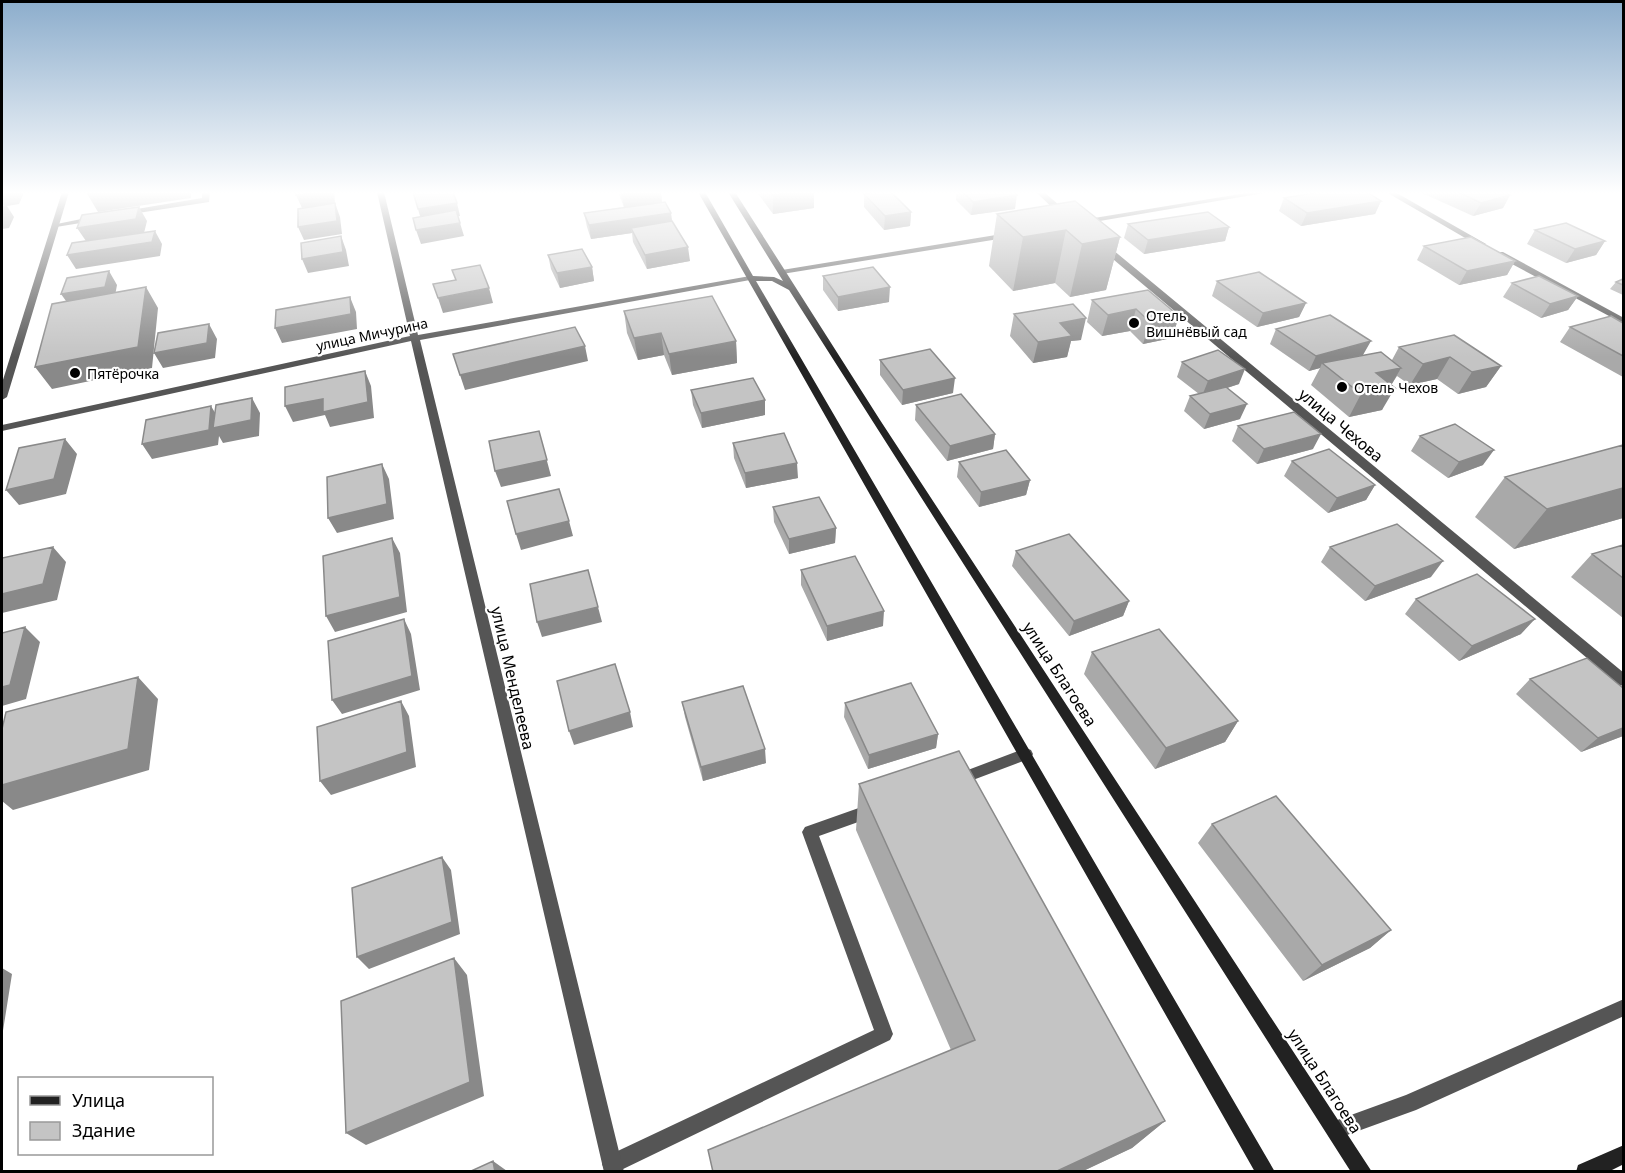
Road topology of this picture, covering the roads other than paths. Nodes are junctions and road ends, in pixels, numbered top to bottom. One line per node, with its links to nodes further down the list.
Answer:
1 (49, 247): 14 (street)
2 (393, 247): 13 (street, улица Менделеева)
3 (732, 247): 8 (main road)
4 (766, 247): 9 (main road, улица Благоева)
5 (934, 247): 9 (street)
6 (1104, 247): 16 (street, улица Чехова)
7 (1488, 247): 12 (street)
8 (741, 262): 9 (main road); 10 (main road)
9 (782, 272): 11 (main road, улица Благоева)
10 (750, 278): 11 (main road); 13 (street, улица Мичурина); 17 (main road)
11 (793, 290): 21 (main road, улица Благоева)
12 (1623, 322)
13 (414, 338): 15 (street, улица Мичурина); 23 (street, улица Менделеева)
14 (2, 397)
15 (2, 428)
16 (1623, 681)
17 (1026, 754): 18 (street); 24 (main road)
18 (940, 786)
19 (886, 805): 23 (street)
20 (1623, 1007): 21 (street)
21 (1336, 1130): 25 (main road, улица Благоева)
22 (1623, 1154): 26 (main road)
23 (613, 1168)
24 (1262, 1170)
25 (1363, 1172)
26 (1585, 1172)

